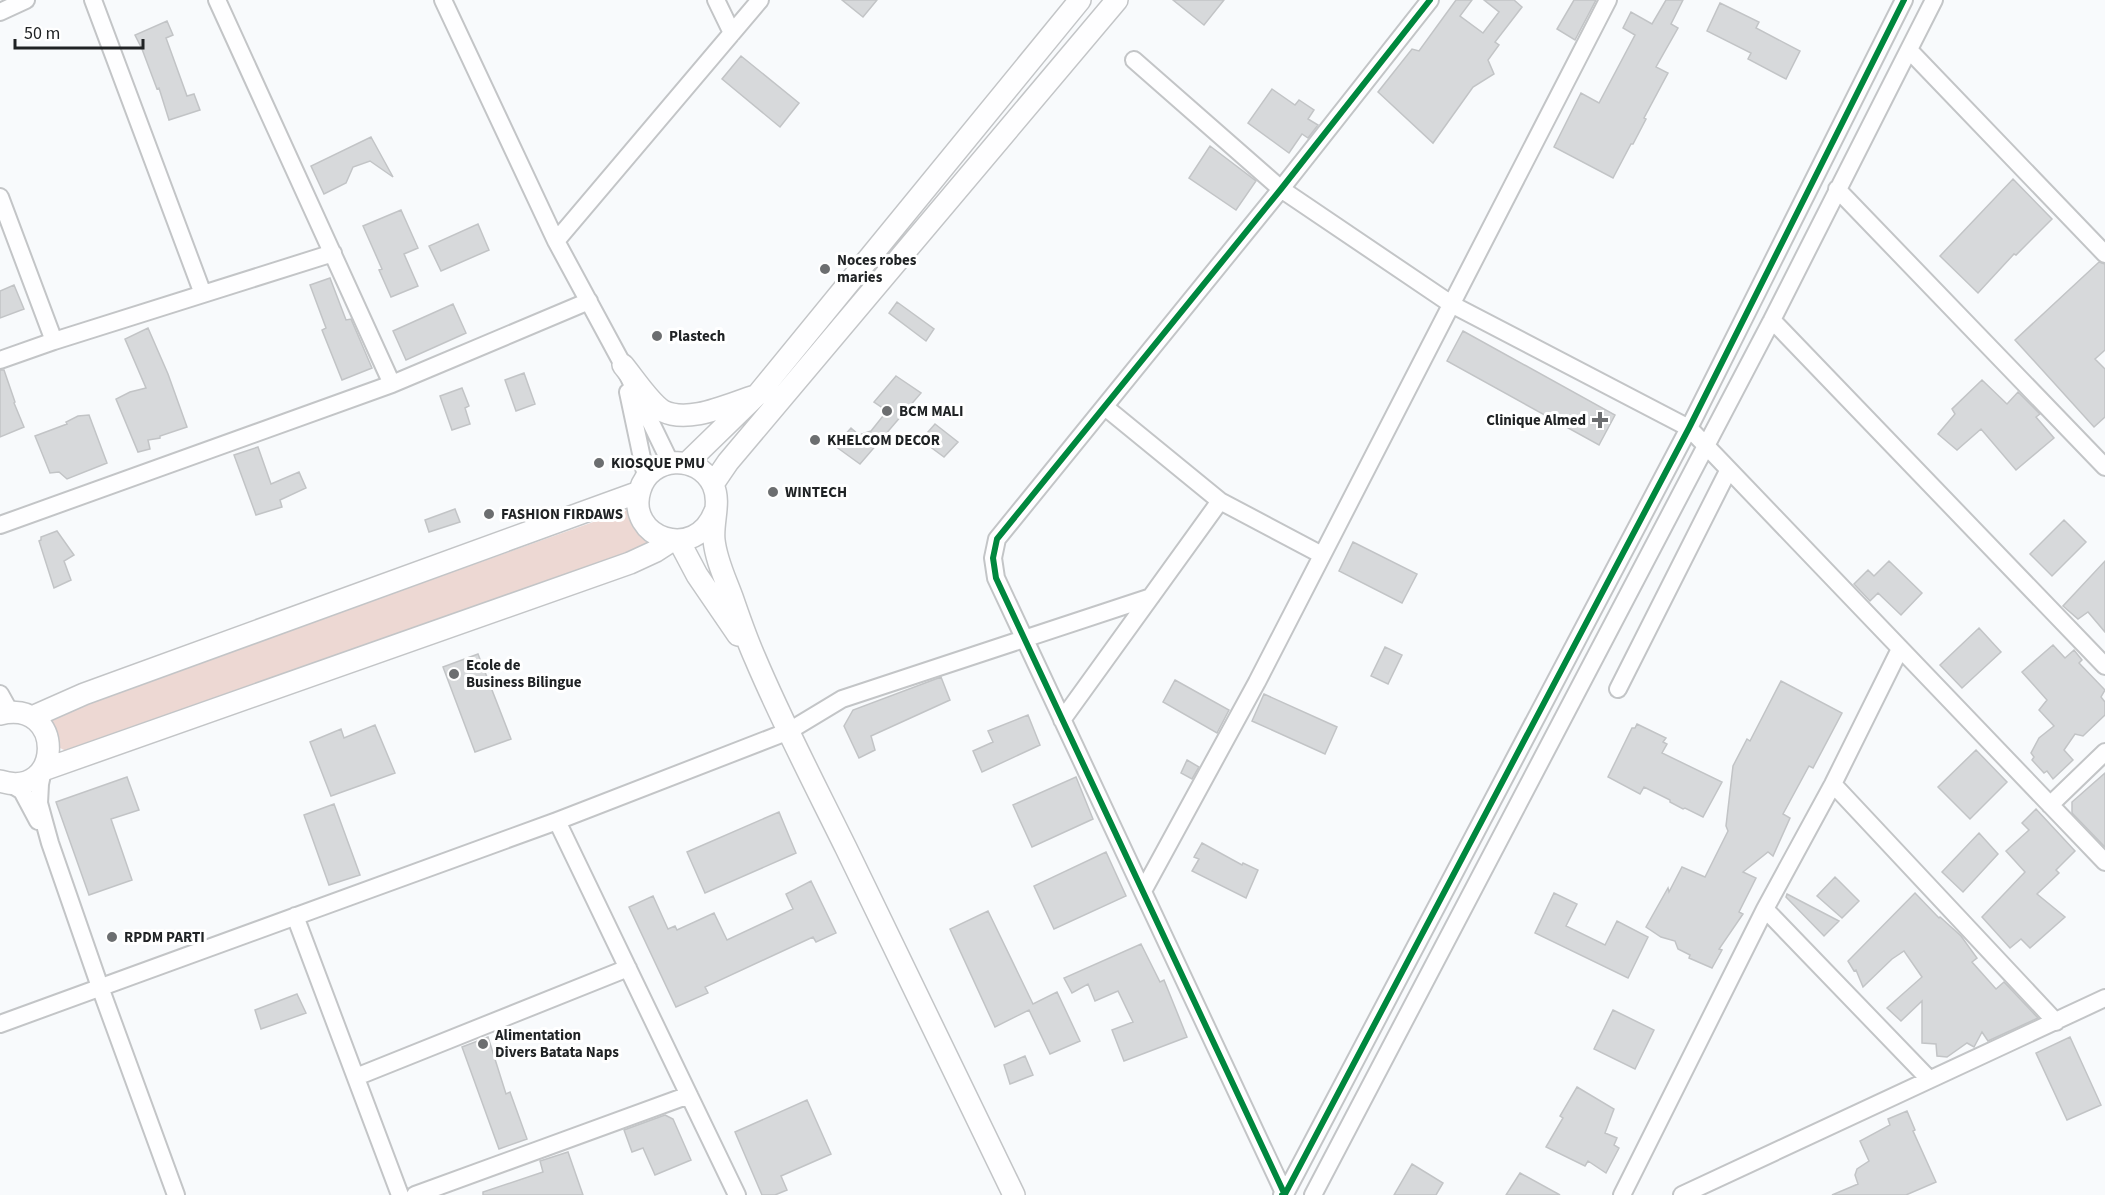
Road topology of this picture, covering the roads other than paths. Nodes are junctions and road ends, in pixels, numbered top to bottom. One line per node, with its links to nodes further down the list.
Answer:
1 (26, 0): 13 (street)
2 (93, 0): 23 (street)
3 (218, 0): 21 (street)
4 (443, 0): 20 (street)
5 (716, 0): 14 (street)
6 (760, 0): 14 (street)
7 (1080, 0): 31 (main road)
8 (1117, 0): 39 (main road)
9 (1430, 0): 17 (street)
10 (1608, 0): 25 (street)
11 (1904, 0): 33 (street)
12 (1934, 0): 15 (street)
13 (0, 12)
14 (732, 33): 20 (street)
15 (1909, 50): 18 (street); 22 (street)
16 (1134, 60): 17 (street)
17 (1281, 189): 25 (street); 32 (street)
18 (1838, 189): 26 (street); 36 (street)
19 (0, 197): 27 (street)
20 (556, 241): 24 (street)
21 (333, 253): 23 (street); 30 (street)
22 (2105, 254)
23 (203, 294): 27 (street)
24 (589, 301): 29 (street); 30 (street)
25 (1451, 304): 33 (street); 44 (street)
26 (1772, 320): 34 (street); 49 (street)
27 (54, 341): 28 (street)
28 (0, 360)
29 (623, 365): 31 (main road); 35 (street); 38 (street)
30 (393, 384): 42 (street)
31 (758, 394): 35 (main road)
32 (1105, 407): 40 (street); 46 (street)
33 (1689, 428): 34 (street); 79 (street)
34 (1705, 447): 37 (street); 80 (street)
35 (678, 463): 38 (main road); 39 (main road)
36 (2105, 467)
37 (1728, 471): 47 (street); 50 (street)
38 (642, 484): 43 (main road); 52 (main road)
39 (713, 484): 41 (main road)
40 (1220, 501): 44 (street); 45 (street)
41 (715, 512): 43 (main road); 48 (main road)
42 (0, 525)
43 (676, 541): 48 (main road); 56 (main road)
44 (1322, 555): 63 (street)
45 (1151, 597): 46 (street); 53 (street)
46 (1025, 639): 53 (street); 54 (street)
47 (1900, 649): 58 (street); 59 (street)
48 (754, 657): 54 (main road)
49 (2105, 666)
50 (1618, 689)
51 (3, 707): 52 (main road)
52 (32, 717): 56 (main road)
53 (1062, 720): 63 (street)
54 (789, 731): 60 (street); 78 (main road)
55 (2105, 752): 59 (street)
56 (43, 770): 57 (main road); 61 (street)
57 (6, 783): 61 (street)
58 (1833, 784): 64 (street); 69 (street)
59 (2050, 805): 62 (street)
60 (557, 821): 65 (street); 66 (street)
61 (50, 843): 67 (street)
62 (2105, 862)
63 (1143, 891): 79 (street)
64 (1765, 909): 72 (street); 81 (street)
65 (296, 916): 67 (street); 71 (street)
66 (628, 968): 71 (street); 73 (street)
67 (100, 987): 70 (street); 74 (street)
68 (2105, 998): 69 (street)
69 (2056, 1022): 72 (street)
70 (0, 1024)
71 (356, 1077): 75 (street)
72 (1929, 1079): 82 (street)
73 (689, 1095): 76 (street); 77 (street)
74 (176, 1195)
75 (400, 1195)
76 (415, 1195)
77 (737, 1195)
78 (1014, 1195)
79 (1284, 1195)
80 (1313, 1195)
81 (1622, 1195)
82 (1682, 1195)

